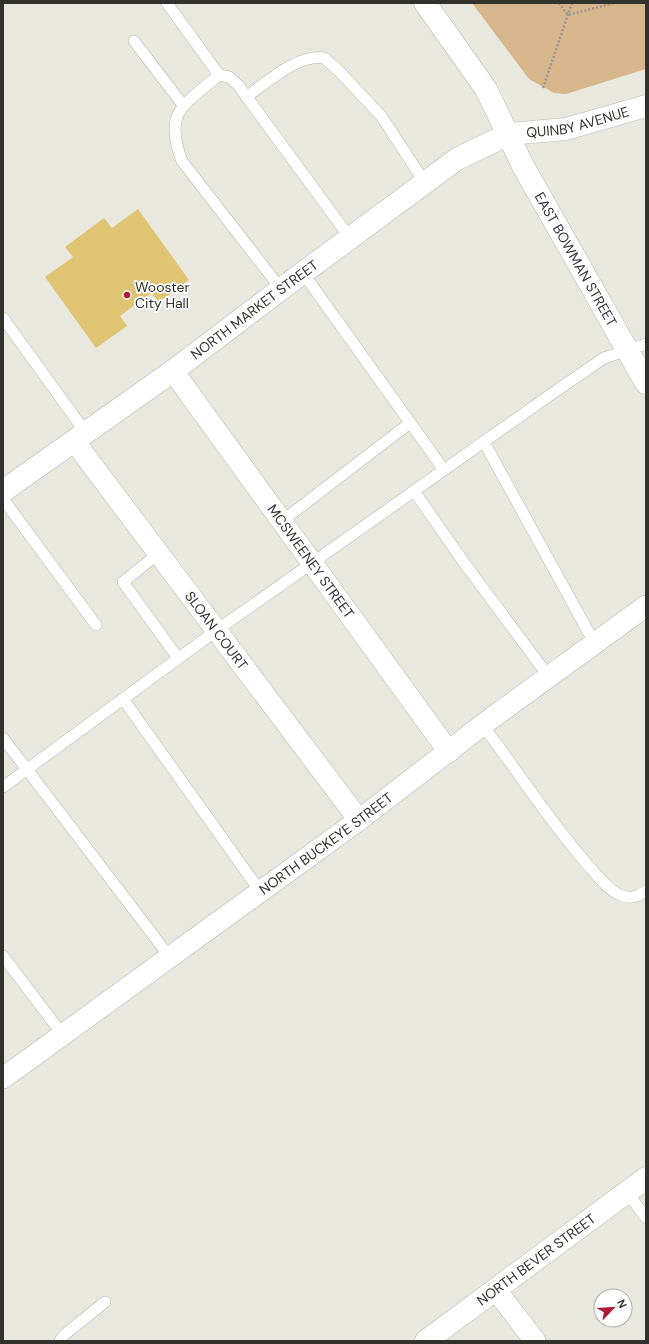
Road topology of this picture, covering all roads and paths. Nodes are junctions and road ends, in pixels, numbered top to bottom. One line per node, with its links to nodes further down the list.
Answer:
1 (167, 3): 8 (lane)
2 (425, 3): 13 (main road, EAST BOWMAN STREET)
3 (559, 3): 6 (path)
4 (572, 3): 6 (path)
5 (614, 3): 6 (path)
6 (568, 15): 9 (path)
7 (134, 41): 11 (lane)
8 (219, 75): 10 (lane); 11 (lane)
9 (543, 88)
10 (246, 97): 14 (lane); 15 (lane)
11 (183, 105): 17 (lane)
12 (646, 106): 13 (main road, QUINBY AVENUE)
13 (509, 134): 14 (main road, NORTH MARKET STREET); 19 (main road, EAST BOWMAN STREET)
14 (425, 183): 15 (main road, NORTH MARKET STREET)
15 (350, 238): 16 (main road, NORTH MARKET STREET)
16 (303, 274): 17 (main road, NORTH MARKET STREET); 22 (lane)
17 (281, 289): 20 (main road, NORTH MARKET STREET)
18 (3, 318): 23 (lane)
19 (637, 346): 21 (main road, EAST BOWMAN STREET); 24 (lane)
20 (173, 371): 23 (main road, NORTH MARKET STREET); 29 (street, MCSWEENEY STREET)
21 (646, 383)
22 (410, 423): 25 (lane); 29 (lane)
23 (80, 437): 27 (main road, NORTH MARKET STREET); 30 (street, SLOAN COURT)
24 (484, 442): 25 (lane); 35 (lane)
25 (444, 470): 26 (lane)
26 (414, 491): 31 (lane); 37 (lane)
27 (3, 492)
28 (3, 499): 33 (lane)
29 (282, 521): 31 (street, MCSWEENEY STREET)
30 (159, 554): 34 (street, SLOAN COURT); 36 (lane)
31 (312, 563): 34 (lane); 41 (street, MCSWEENEY STREET)
32 (646, 606): 35 (street, NORTH BUCKEYE STREET)
33 (96, 625)
34 (217, 630): 36 (lane); 44 (street, SLOAN COURT)
35 (595, 644): 37 (street, NORTH BUCKEYE STREET)
36 (178, 658): 38 (lane)
37 (549, 677): 39 (street, NORTH BUCKEYE STREET)
38 (123, 698): 42 (lane); 45 (lane)
39 (483, 726): 41 (street, NORTH BUCKEYE STREET); 46 (lane)
40 (3, 738): 42 (lane)
41 (449, 752): 44 (street, NORTH BUCKEYE STREET)
42 (26, 770): 43 (lane); 48 (lane)
43 (3, 787)
44 (360, 820): 45 (street, NORTH BUCKEYE STREET)
45 (260, 891): 48 (street, NORTH BUCKEYE STREET)
46 (646, 891)
47 (3, 956): 49 (lane)
48 (169, 956): 49 (street, NORTH BUCKEYE STREET)
49 (62, 1034): 50 (street, NORTH BUCKEYE STREET)
50 (3, 1078)
51 (646, 1178): 52 (main road, NORTH BEVER STREET)
52 (627, 1192): 53 (lane); 54 (main road, NORTH BEVER STREET)
53 (646, 1218)
54 (496, 1290): 57 (main road, NORTH BEVER STREET); 58 (street)
55 (105, 1302): 56 (lane)
56 (60, 1341)
57 (426, 1341)
58 (535, 1341)

